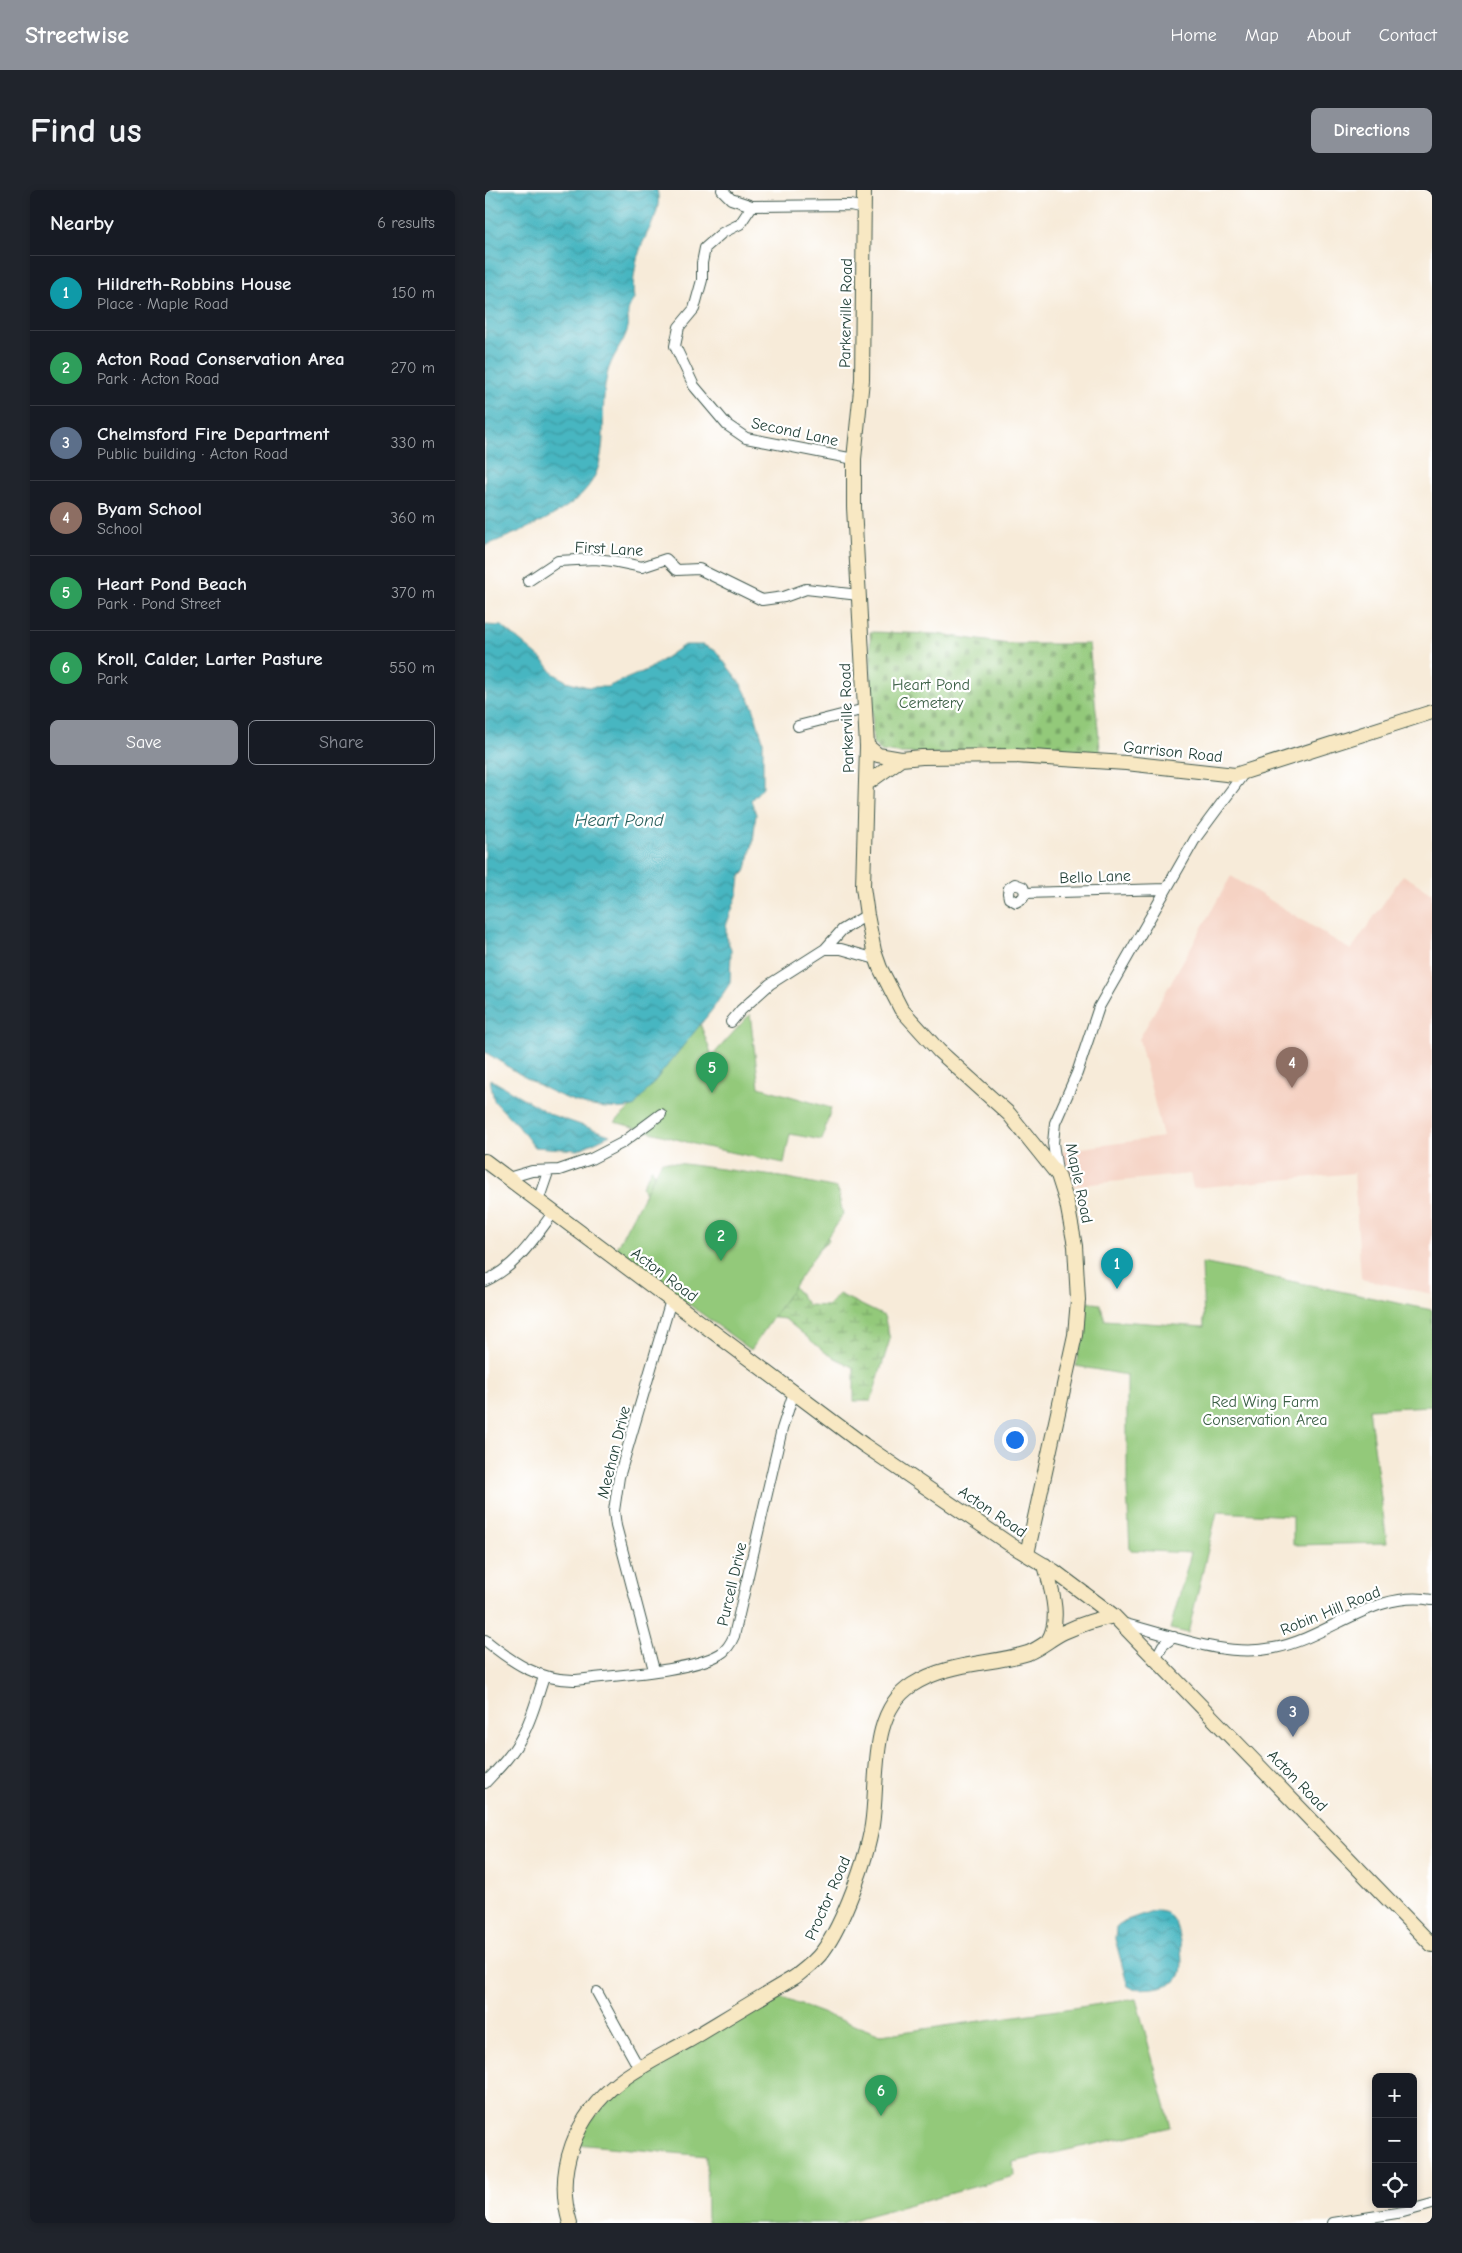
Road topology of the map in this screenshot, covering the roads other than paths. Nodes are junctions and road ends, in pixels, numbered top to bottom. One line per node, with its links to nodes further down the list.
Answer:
1 (722, 190): 3 (street)
2 (864, 190): 4 (main road, Parkerville Road)
3 (751, 206): 4 (street); 5 (street, Second Lane)
4 (864, 208): 5 (main road, Parkerville Road)
5 (854, 459): 7 (main road, Parkerville Road)
6 (529, 581): 7 (street, First Lane)
7 (859, 595): 8 (main road, Parkerville Road)
8 (865, 709): 10 (street); 11 (main road, Parkerville Road)
9 (1432, 712): 13 (main road, Garrison Road)
10 (797, 726)
11 (867, 746): 12 (main road, Garrison Road); 14 (main road, Parkerville Road)
12 (901, 759): 13 (main road, Garrison Road); 14 (main road)
13 (1244, 773): 15 (street, Maple Road)
14 (866, 784): 17 (main road, Parkerville Road)
15 (1167, 889): 16 (street, Bello Lane); 24 (street, Maple Road)
16 (1025, 893)
17 (867, 915): 18 (street); 19 (main road, Parkerville Road)
18 (825, 949): 19 (street); 20 (street)
19 (876, 959): 24 (main road, Parkerville Road)
20 (731, 1022)
21 (661, 1114): 23 (street)
22 (485, 1161): 25 (main road, Acton Road)
23 (548, 1172): 25 (street); 26 (street)
24 (1058, 1176): 31 (main road, Maple Road)
25 (508, 1178): 26 (main road, Acton Road)
26 (538, 1201): 27 (main road, Acton Road)
27 (553, 1213): 28 (street); 29 (main road, Acton Road)
28 (485, 1281)
29 (671, 1300): 30 (main road, Acton Road); 39 (street, Meehan Drive)
30 (794, 1392): 31 (main road, Acton Road); 39 (street, Purcell Drive)
31 (1027, 1554): 32 (main road, Acton Road)
32 (1045, 1565): 34 (main road, Acton Road); 37 (main road)
33 (1432, 1600): 35 (street, Robin Hill Road)
34 (1118, 1619): 35 (street, Robin Hill Road); 37 (main road, Proctor Road); 38 (main road, Acton Road)
35 (1174, 1637): 38 (street)
36 (485, 1640): 40 (street, Purcell Drive)
37 (1049, 1641): 44 (main road, Proctor Road)
38 (1156, 1658): 42 (main road, Acton Road)
39 (653, 1670): 40 (street, Purcell Drive)
40 (543, 1677): 41 (street)
41 (485, 1784)
42 (1432, 1945)
43 (597, 1992): 44 (street)
44 (640, 2070): 46 (main road, Proctor Road)
45 (1432, 2204): 47 (street)
46 (570, 2223)
47 (1333, 2223)

